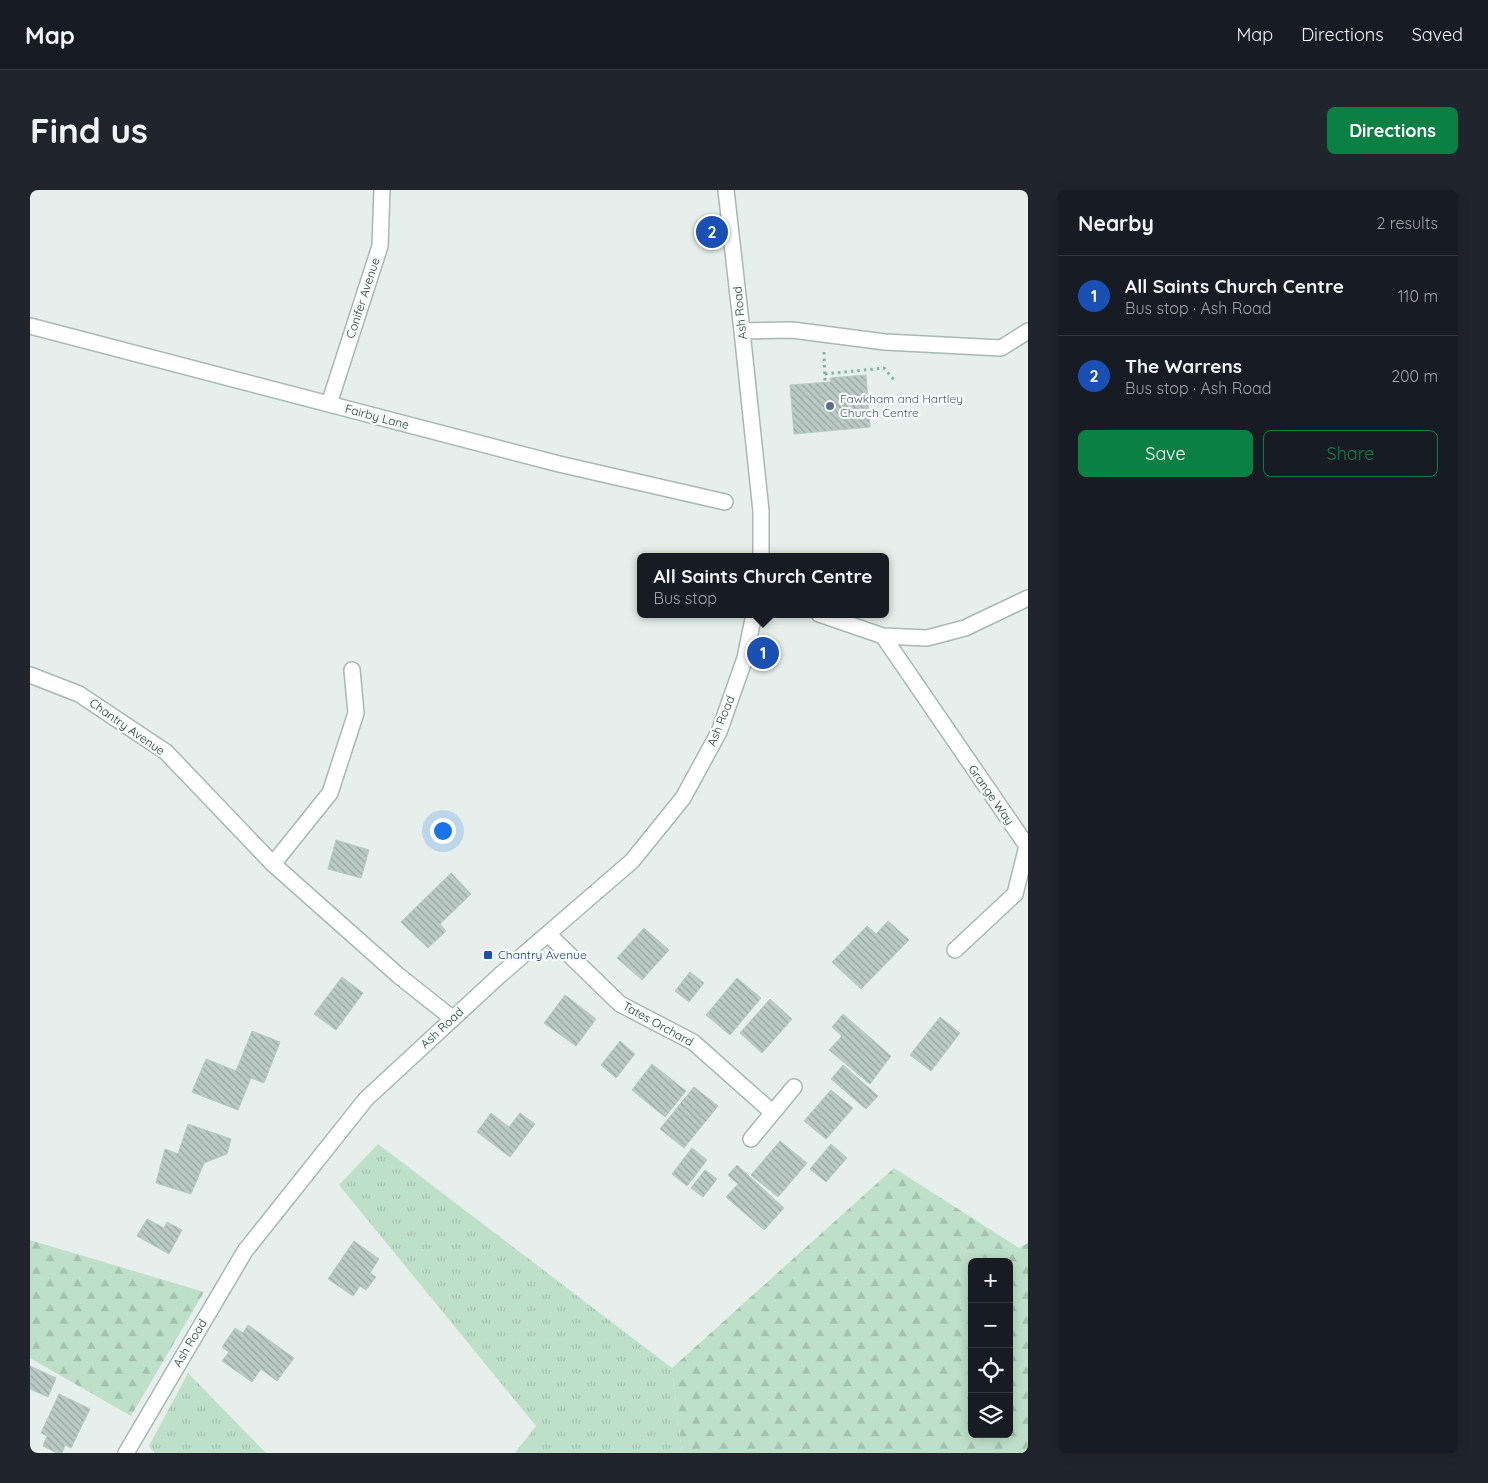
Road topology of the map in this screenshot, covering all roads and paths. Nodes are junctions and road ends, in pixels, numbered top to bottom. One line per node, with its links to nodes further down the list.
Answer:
1 (382, 190): 10 (street, Conifer Avenue)
2 (726, 190): 4 (street, Ash Road)
3 (30, 326): 10 (street, Fairby Lane)
4 (742, 331): 6 (street); 12 (street, Ash Road)
5 (1028, 331): 6 (street)
6 (824, 334): 7 (path)
7 (825, 374): 8 (path); 9 (path)
8 (895, 381)
9 (825, 382)
10 (329, 404): 11 (street, Fairby Lane)
11 (725, 502)
12 (760, 553)
13 (1028, 598): 16 (street)
14 (753, 618): 20 (street, Ash Road)
15 (830, 618): 16 (street)
16 (882, 636): 21 (street, Grange Way)
17 (352, 670): 19 (street)
18 (30, 675): 19 (street, Chantry Avenue)
19 (273, 864): 22 (street, Chantry Avenue)
20 (548, 934): 22 (street, Ash Road); 24 (street, Tates Orchard)
21 (956, 950)
22 (452, 1018): 26 (street, Ash Road)
23 (794, 1087): 24 (street)
24 (772, 1112): 25 (street)
25 (751, 1139)
26 (126, 1453)

